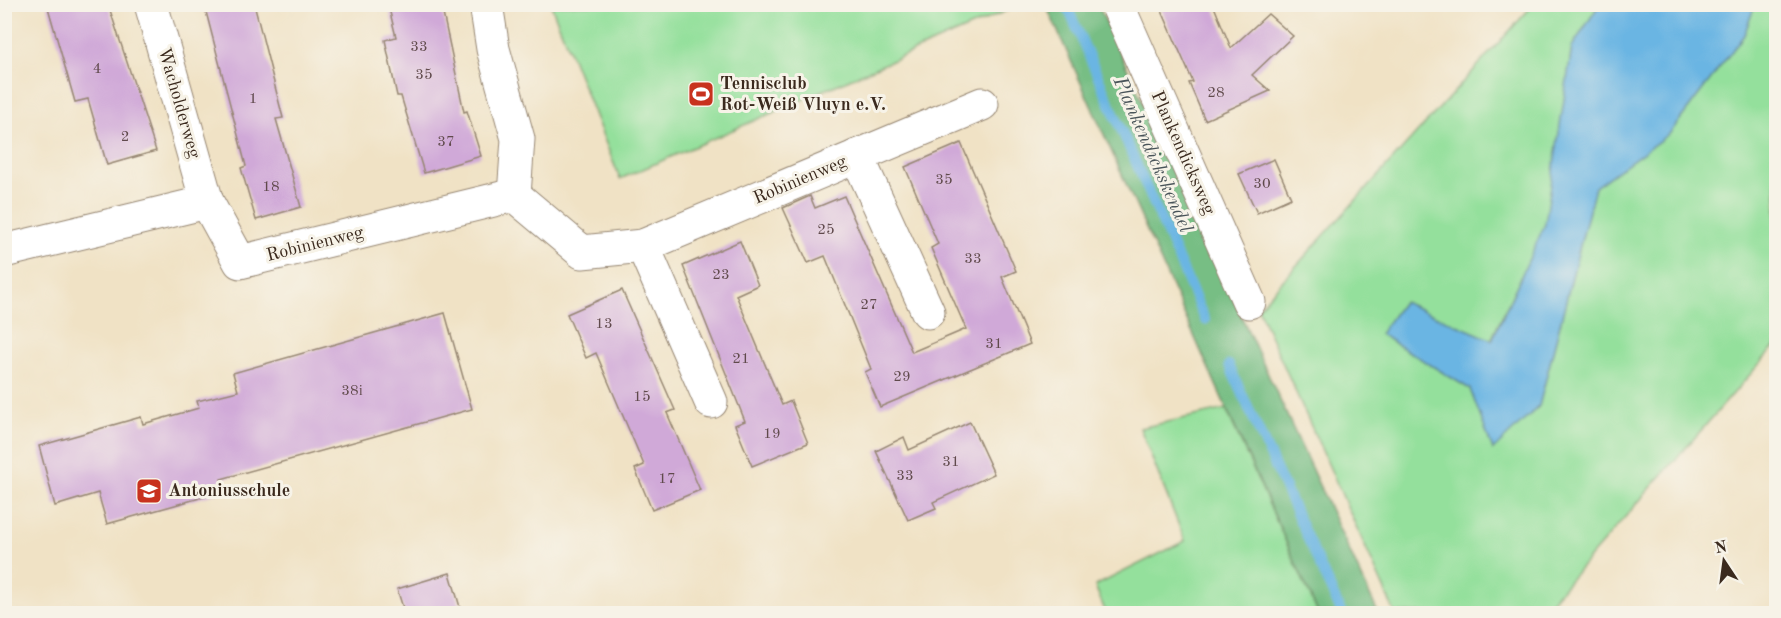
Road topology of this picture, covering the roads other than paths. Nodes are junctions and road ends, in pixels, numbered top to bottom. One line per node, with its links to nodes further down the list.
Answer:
1 (151, 4): 7 (street, Wacholderweg)
2 (486, 4): 6 (street)
3 (1117, 4): 10 (street, Plankendicksweg)
4 (982, 104): 5 (street, Robinienweg)
5 (857, 156): 8 (street, Robinienweg); 11 (street, Robinienweg)
6 (514, 195): 7 (street, Robinienweg); 8 (street, Robinienweg)
7 (207, 202): 9 (street)
8 (643, 246): 12 (street)
9 (4, 251)
10 (1249, 302)
11 (927, 312)
12 (711, 402)

